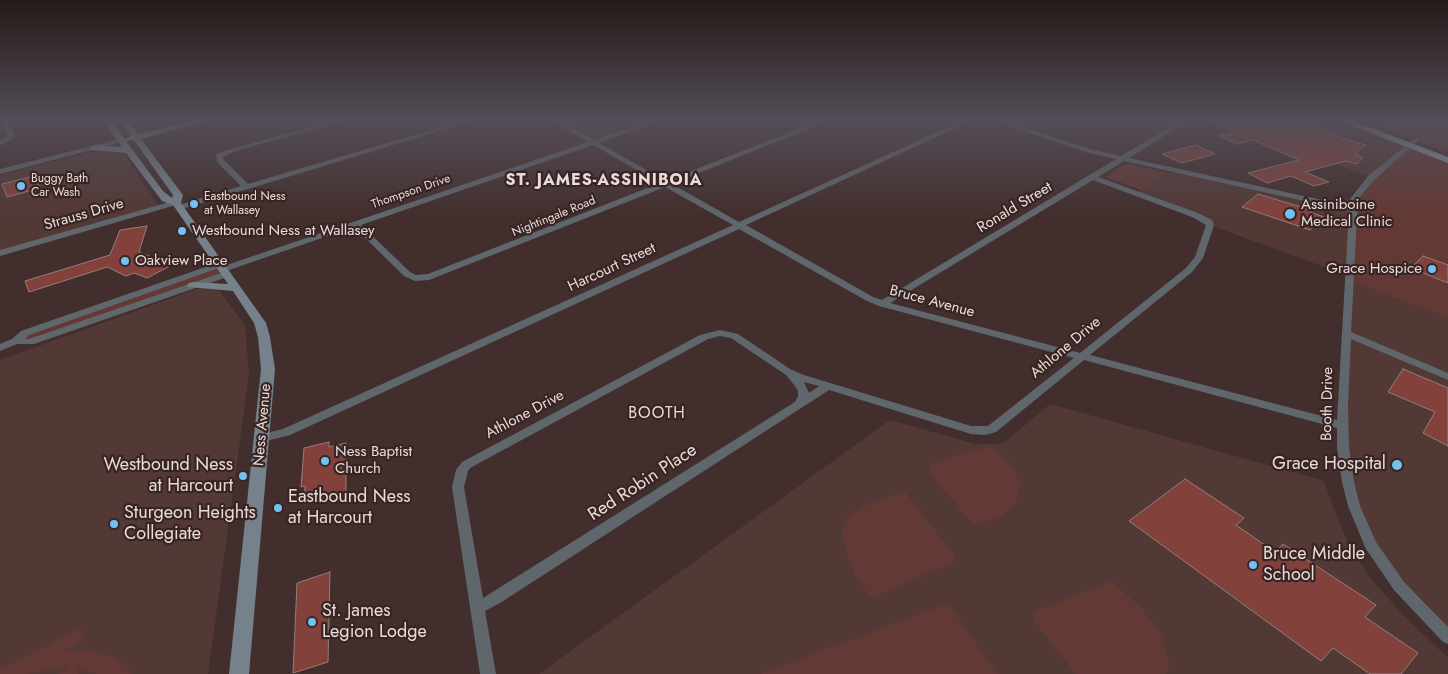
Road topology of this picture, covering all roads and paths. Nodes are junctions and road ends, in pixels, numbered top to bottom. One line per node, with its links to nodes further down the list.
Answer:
1 (80, 150): 17 (street)
2 (84, 150): 18 (street)
3 (129, 150): 24 (main road, Ness Avenue)
4 (146, 150): 24 (main road, Ness Avenue)
5 (232, 150): 21 (street)
6 (370, 150): 21 (street, Strauss Drive)
7 (571, 150): 26 (street, Thompson Drive)
8 (606, 150): 20 (street, Bruce Avenue)
9 (751, 150): 20 (street, Nightingale Road)
10 (904, 150): 27 (street, Harcourt Street)
11 (1084, 150): 15 (street)
12 (1137, 150): 15 (street, Ronald Street)
13 (1403, 150): 22 (street)
14 (1428, 150): 16 (highway)
15 (1123, 159): 19 (street, Ronald Street); 23 (street)
16 (1448, 160)
17 (0, 166)
18 (0, 172)
19 (1092, 177): 32 (street, Ronald Street); 36 (street, Athlone Drive)
20 (667, 184): 26 (street, Nightingale Road); 27 (street, Bruce Avenue)
21 (246, 187): 24 (street, Strauss Drive)
22 (1354, 199): 23 (street); 25 (street, Booth Drive)
23 (1318, 202): 25 (street)
24 (178, 205): 28 (street, Strauss Drive); 29 (main road, Ness Avenue)
25 (1353, 209): 33 (street, Booth Drive)
26 (356, 224): 29 (street, Thompson Drive)
27 (739, 226): 32 (street, Bruce Avenue); 42 (street, Harcourt Street)
28 (0, 253)
29 (224, 269): 30 (street, Thompson Drive); 31 (main road, Ness Avenue); 34 (street, Thompson Drive)
30 (193, 286): 31 (main road); 34 (street, Thompson Drive)
31 (237, 288): 42 (main road, Ness Avenue)
32 (882, 304): 36 (street, Bruce Avenue)
33 (1347, 334): 38 (street); 41 (street, Booth Drive)
34 (16, 341): 35 (street, Thompson Drive)
35 (0, 348)
36 (1082, 356): 39 (street, Athlone Drive); 41 (street, Bruce Avenue)
37 (786, 372): 39 (street, Athlone Drive); 40 (street, Athlone Drive); 43 (street, Athlone Drive)
38 (1448, 377)
39 (827, 386): 40 (street, Red Robin Place)
40 (798, 404): 43 (street, Red Robin Place)
41 (1342, 425): 44 (street, Booth Drive)
42 (262, 438): 45 (main road, Ness Avenue)
43 (478, 607): 46 (street, Athlone Drive)
44 (1448, 637)
45 (239, 674)
46 (488, 674)

